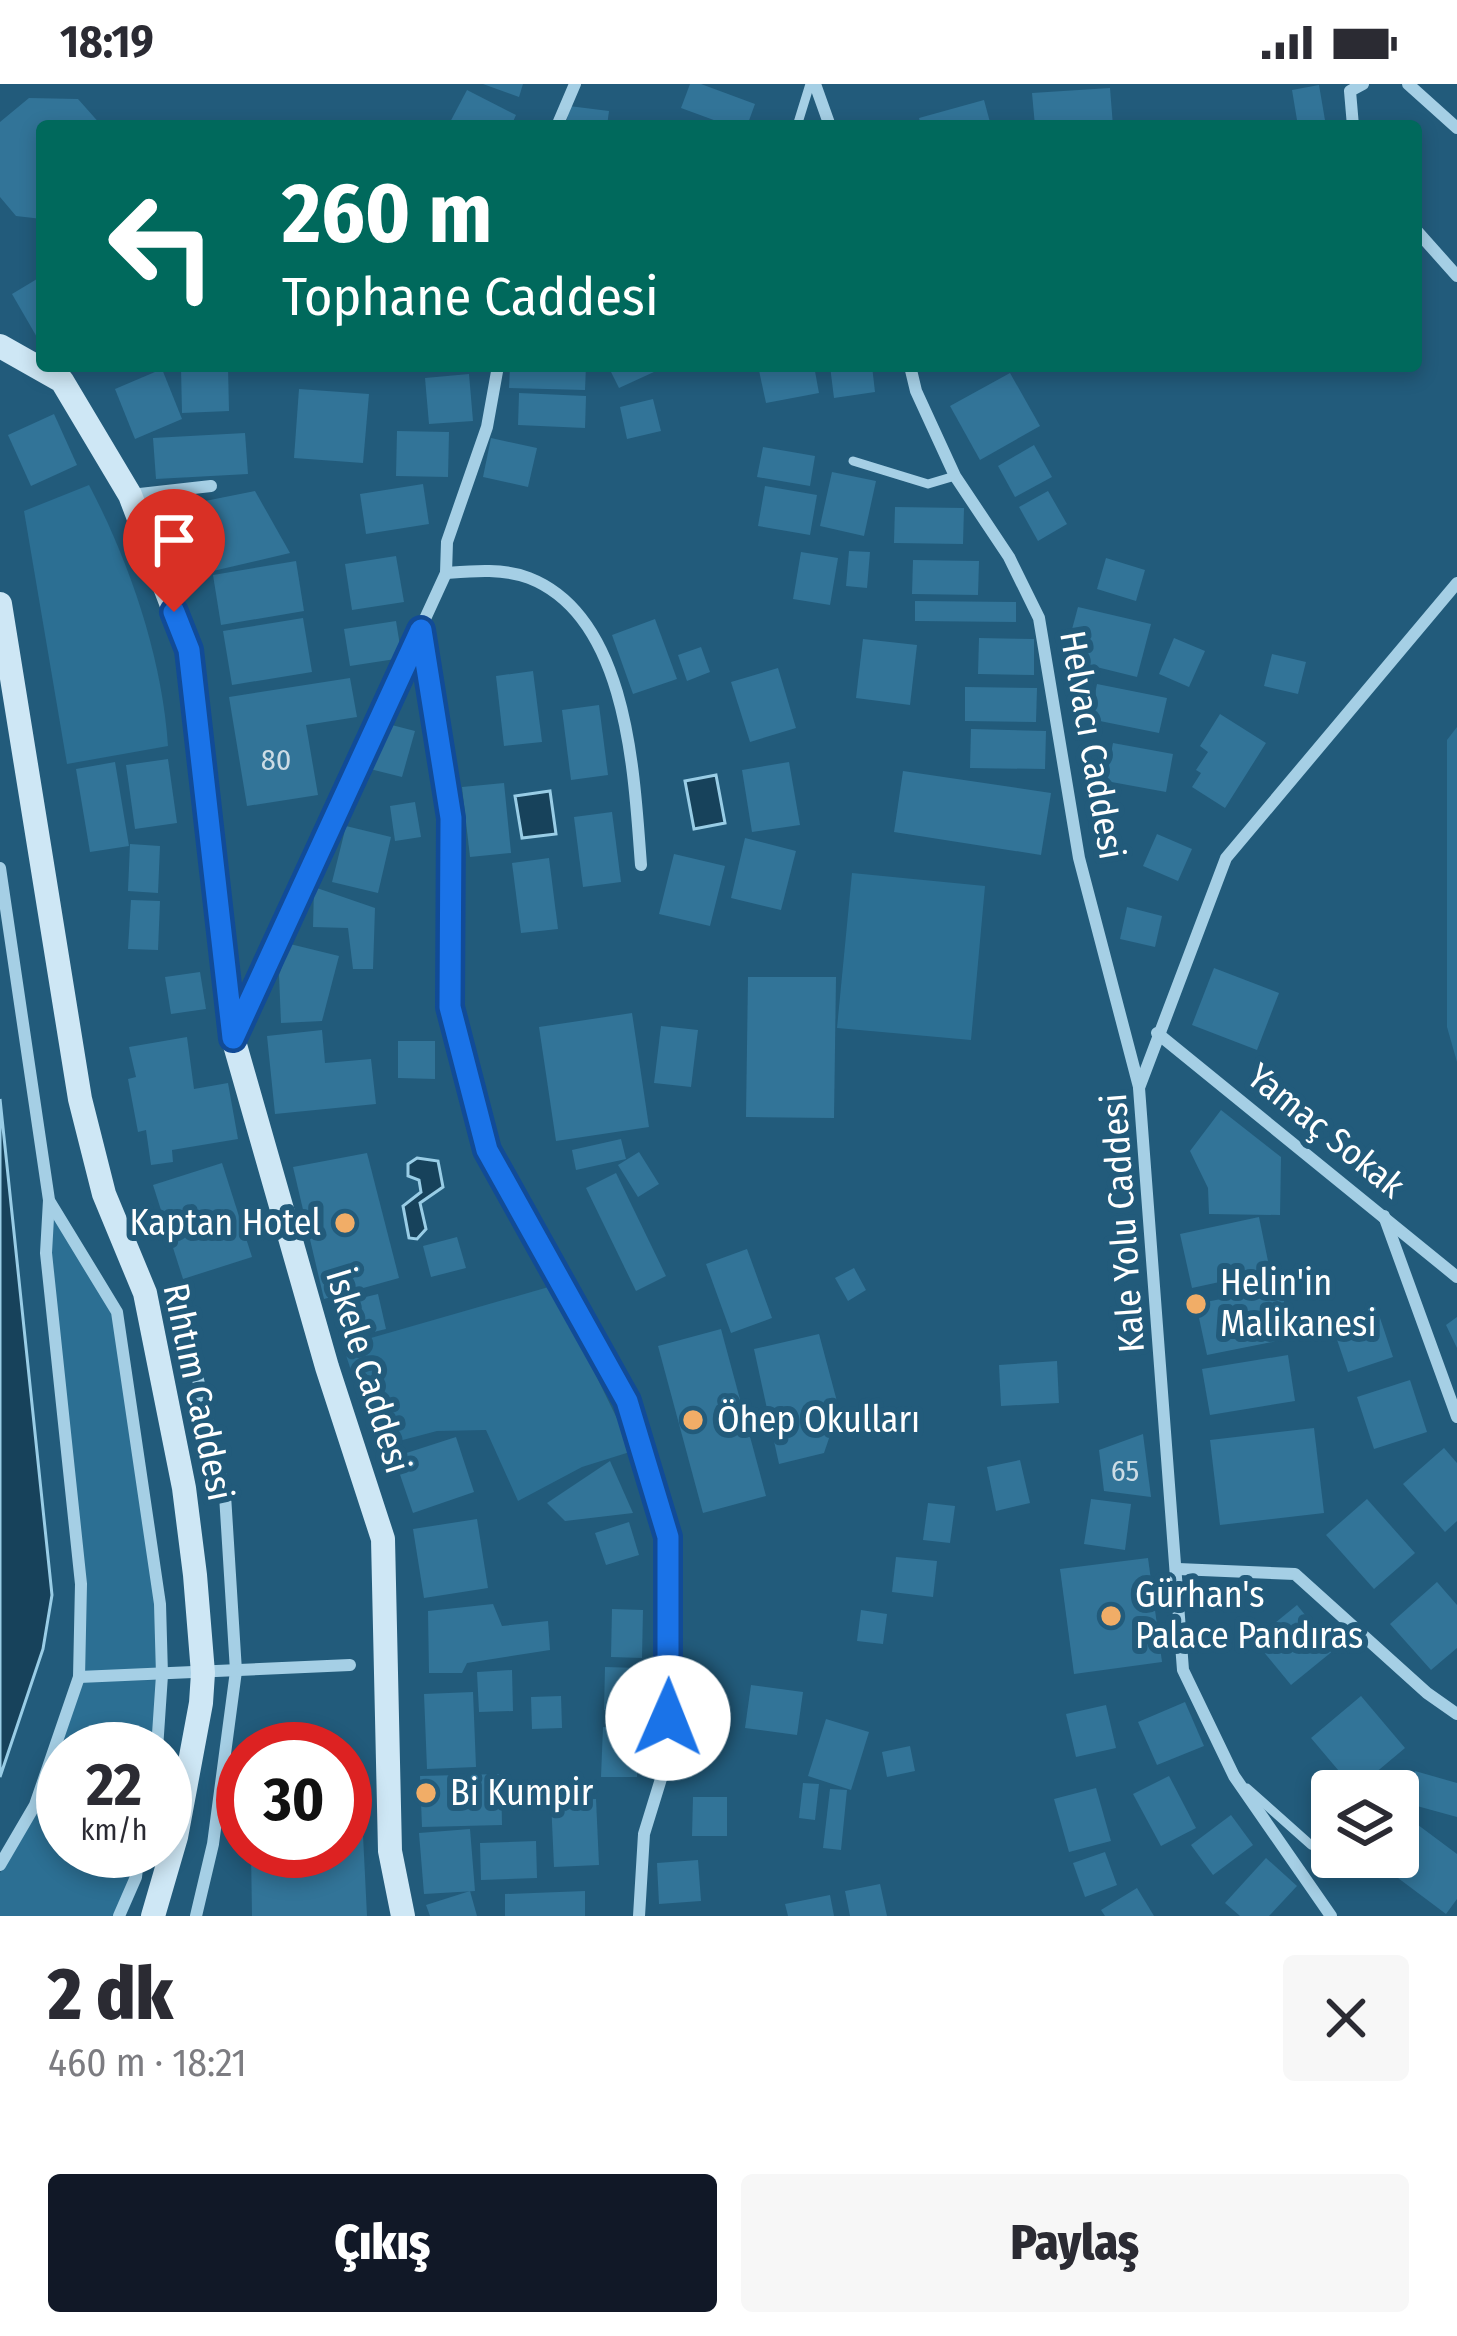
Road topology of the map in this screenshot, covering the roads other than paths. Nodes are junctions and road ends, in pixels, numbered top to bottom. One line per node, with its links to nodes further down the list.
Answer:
1 (575, 84): 5 (street)
2 (813, 84): 6 (lane); 7 (street)
3 (1364, 84): 8 (street)
4 (1408, 84): 9 (street)
5 (560, 120)
6 (799, 120)
7 (828, 120)
8 (1352, 120)
9 (1457, 128)
10 (1422, 237): 11 (street)
11 (1457, 276)
12 (0, 346): 13 (street, İskele Caddesi)
13 (36, 366)
14 (46, 372): 20 (street, İskele Caddesi)
15 (497, 372): 21 (street)
16 (911, 372): 18 (street, Helvacı Caddesi)
17 (854, 461): 18 (lane)
18 (955, 476): 29 (street, Helvacı Caddesi)
19 (211, 486): 20 (street)
20 (130, 495): 28 (street, İskele Caddesi)
21 (446, 573): 24 (street); 25 (street)
22 (1457, 583): 27 (street, Kale Yolu Caddesi)
23 (0, 604): 38 (street, Rıhtım Caddesi)
24 (421, 630): 28 (street); 51 (street)
25 (641, 865)
26 (0, 868): 30 (street)
27 (1157, 1033): 29 (street, Kale Yolu Caddesi); 31 (street, Yamaç Sokak)
28 (233, 1038): 50 (street, İskele Caddesi)
29 (1139, 1088): 35 (street, Kale Yolu Caddesi)
30 (49, 1200): 39 (street); 40 (street)
31 (1383, 1215): 32 (street, Yamaç Sokak); 34 (street)
32 (1457, 1277)
33 (196, 1371): 37 (street)
34 (1457, 1417)
35 (1178, 1569): 41 (street); 43 (street, Kale Yolu Caddesi)
36 (350, 1665): 37 (street)
37 (236, 1671): 38 (street); 49 (street)
38 (203, 1673): 39 (street); 48 (street, Rıhtım Caddesi)
39 (162, 1675): 40 (street); 42 (street)
40 (79, 1677): 45 (street)
41 (1457, 1714)
42 (159, 1722)
43 (1234, 1776): 44 (lane); 52 (street, Kale Yolu Caddesi)
44 (1311, 1845)
45 (0, 1865)
46 (136, 1878): 47 (street)
47 (119, 1916)
48 (152, 1916)
49 (196, 1916)
50 (403, 1916)
51 (639, 1916)
52 (1331, 1916)

